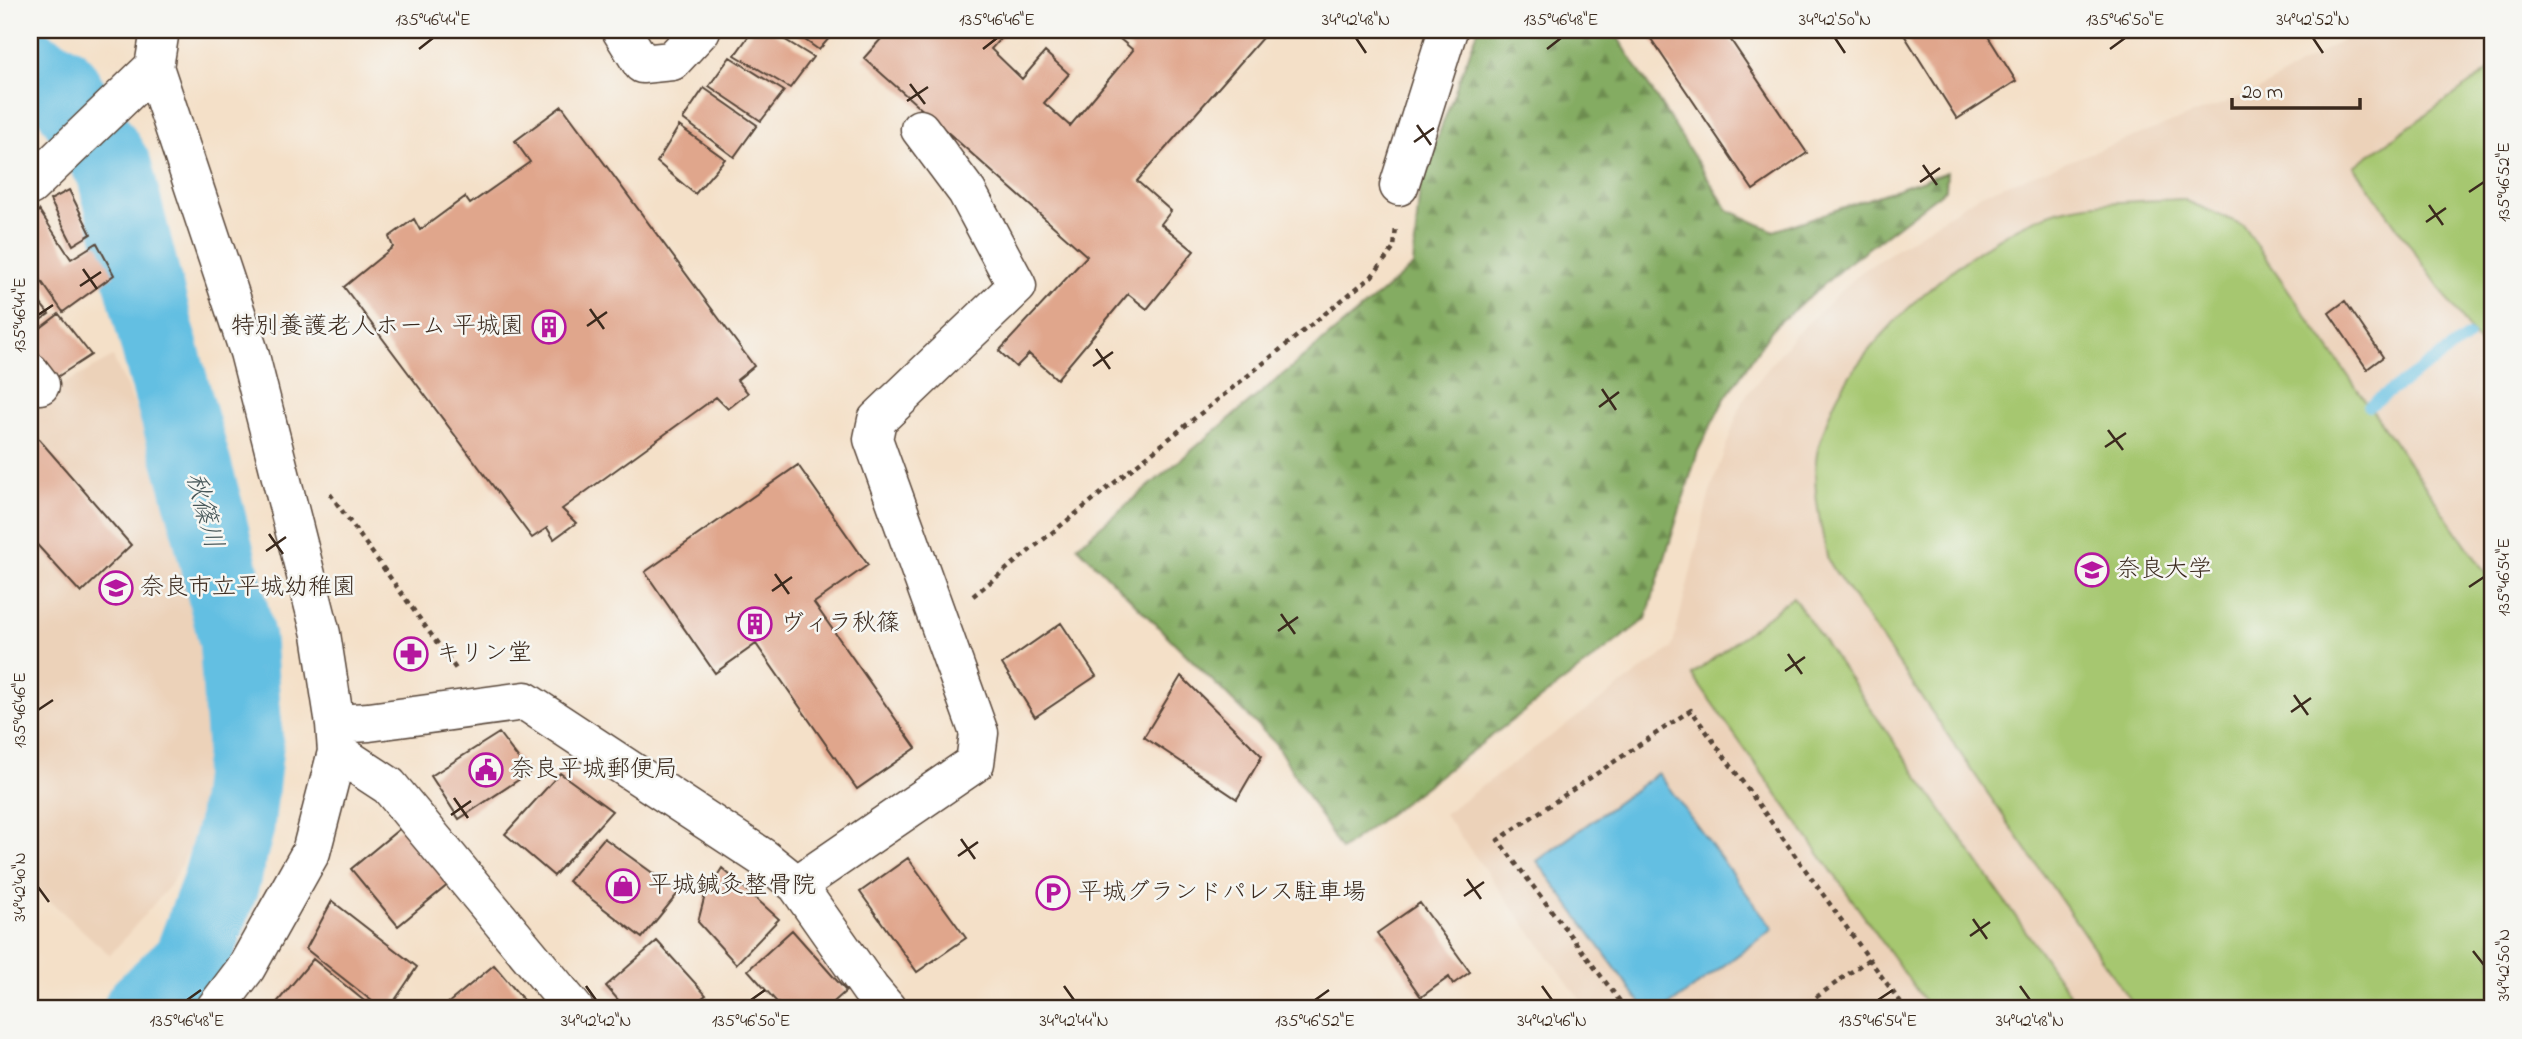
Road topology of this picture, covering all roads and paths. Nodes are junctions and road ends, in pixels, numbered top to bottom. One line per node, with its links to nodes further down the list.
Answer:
1 (160, 30): 5 (street)
2 (621, 30): 3 (street)
3 (701, 30)
4 (1448, 30): 8 (street)
5 (154, 67): 7 (street); 12 (street)
6 (920, 129): 10 (street)
7 (42, 174)
8 (1399, 186): 10 (path)
9 (328, 491): 11 (path)
10 (939, 623): 13 (street)
11 (483, 706): 12 (street); 13 (street)
12 (336, 738): 16 (street); 17 (street)
13 (797, 886): 15 (street)
14 (1869, 958): 18 (path); 19 (path); 20 (path)
15 (869, 1003)
16 (215, 1009)
17 (575, 1009)
18 (1626, 1009)
19 (1800, 1009)
20 (1905, 1009)

